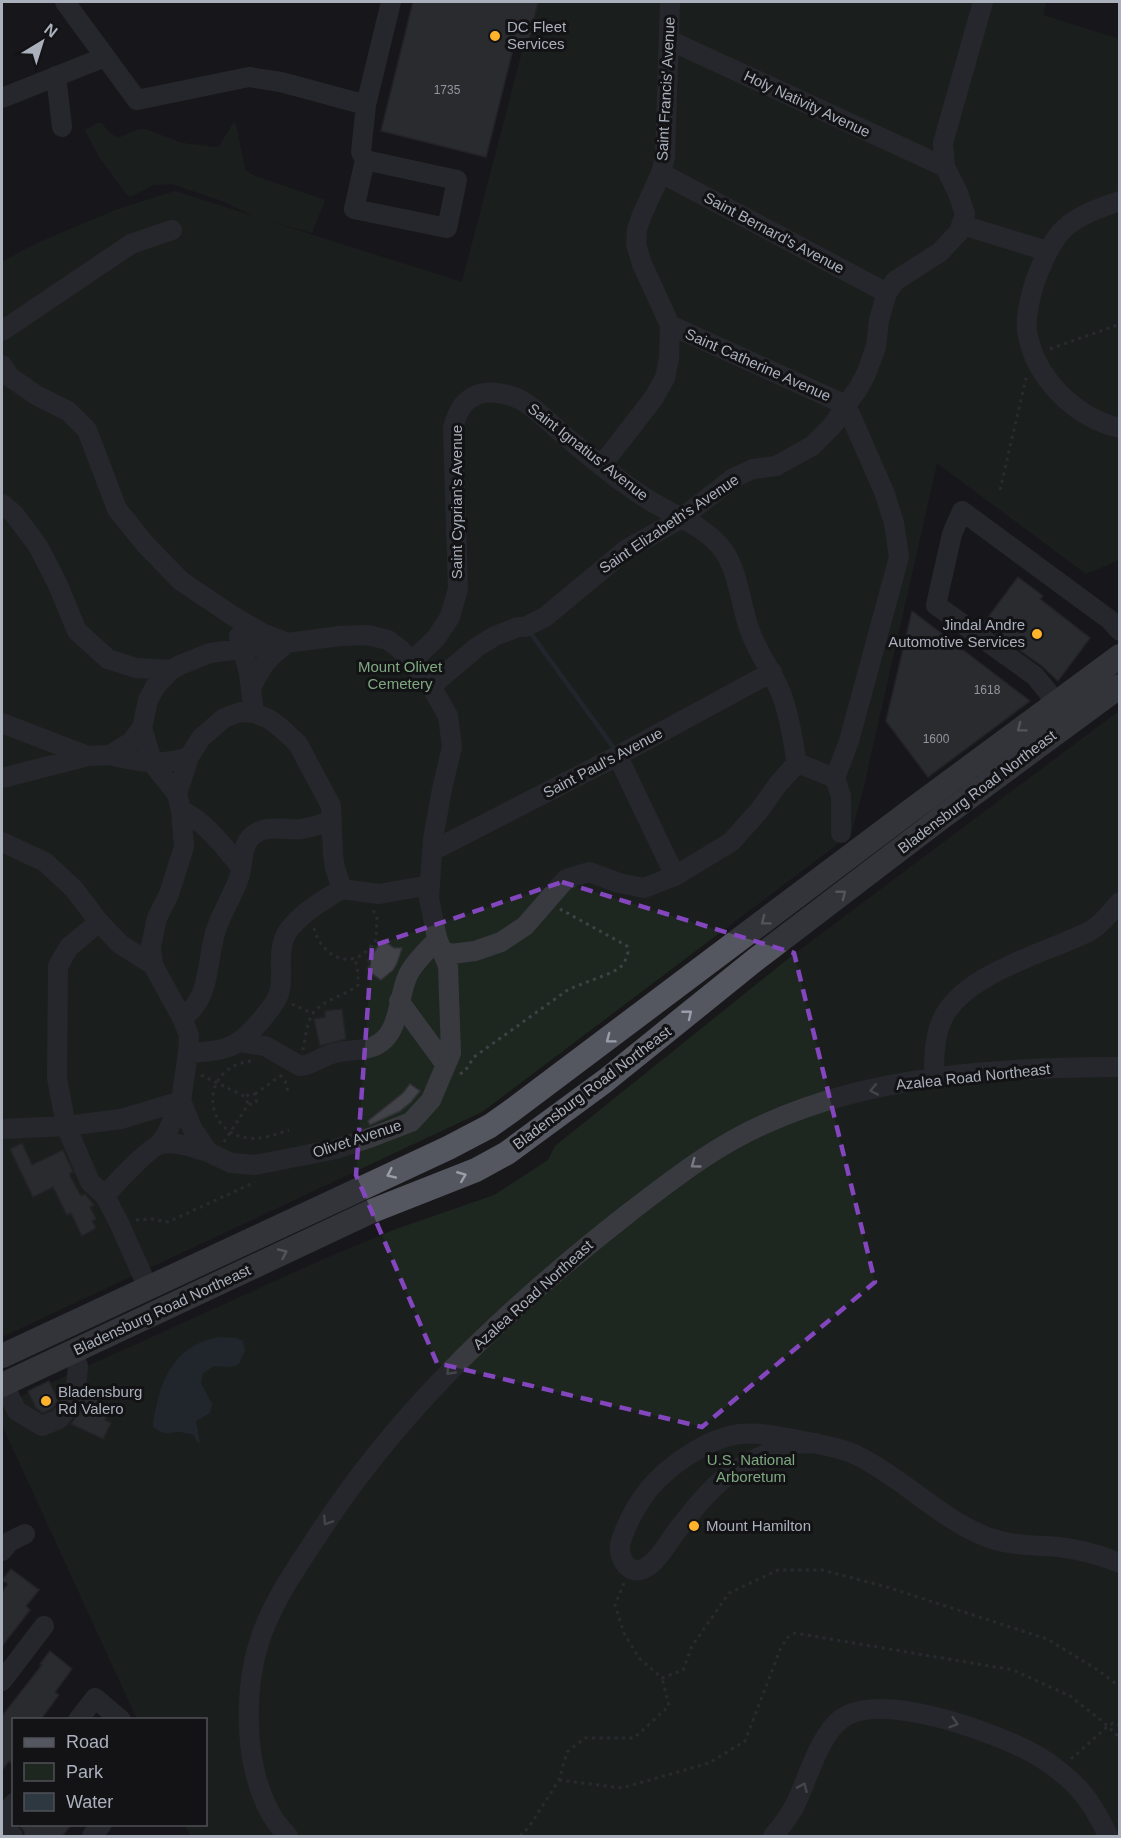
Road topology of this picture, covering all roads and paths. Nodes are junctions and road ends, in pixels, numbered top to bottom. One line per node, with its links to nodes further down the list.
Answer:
1 (64, 2): 6 (street)
2 (80, 2): 6 (street)
3 (391, 2): 11 (street)
4 (670, 2): 7 (street, Saint Francis' Avenue)
5 (983, 2): 14 (street)
6 (89, 35): 8 (street)
7 (669, 40): 14 (street, Holy Nativity Avenue); 15 (street, Saint Francis' Avenue)
8 (105, 57): 9 (street); 11 (street)
9 (56, 76): 10 (street); 12 (street)
10 (2, 98)
11 (366, 105): 13 (street)
12 (62, 127)
13 (365, 160): 13 (street)
14 (945, 167): 17 (street)
15 (662, 173): 20 (street, Saint Bernard's Avenue); 22 (street, Saint Francis' Avenue)
16 (1119, 201): 19 (street)
17 (962, 225): 19 (street); 20 (street)
18 (172, 230): 23 (street)
19 (1047, 251): 24 (street)
20 (886, 293): 27 (street, Saint Elizabeth's Avenue)
21 (1119, 324): 24 (path)
22 (670, 325): 27 (street, Saint Catherine Avenue); 29 (street, Saint Francis' Avenue)
23 (2, 331)
24 (1033, 352): 28 (street); 30 (path)
25 (2, 365): 33 (street)
26 (465, 400): 29 (street, Saint Ignatius' Avenue); 38 (street, Saint Cyprian's Avenue)
27 (846, 405): 32 (street, Saint Elizabeth's Avenue); 57 (street)
28 (1119, 428)
29 (601, 466): 32 (street, Saint Ignatius' Avenue)
30 (1000, 490)
31 (2, 504): 39 (street)
32 (682, 518): 41 (street, Saint Ignatius' Avenue); 42 (street, Saint Elizabeth's Avenue)
33 (232, 616): 35 (street); 36 (street)
34 (1119, 632): 46 (street)
35 (288, 643): 36 (street, Olivet Avenue); 38 (street, Olivet Avenue); 44 (street)
36 (243, 649): 40 (street, Olivet Avenue); 44 (street)
37 (1119, 656): 46 (main road, Bladensburg Road Northeast)
38 (411, 662): 42 (street, Olivet Avenue)
39 (136, 668): 40 (street); 45 (street)
40 (171, 670): 45 (street)
41 (772, 672): 51 (street, Saint Paul's Avenue); 54 (street, Saint Ignatius' Avenue)
42 (431, 686): 66 (street, Olivet Avenue)
43 (1119, 686): 60 (main road, Bladensburg Road Northeast)
44 (251, 688): 47 (street)
45 (148, 700): 49 (street)
46 (1056, 702): 58 (main road, Bladensburg Road Northeast, one-way to 58)
47 (254, 713): 53 (street); 61 (street)
48 (2, 723): 52 (street)
49 (142, 728): 50 (street); 55 (street)
50 (110, 755): 52 (street); 55 (street)
51 (619, 755): 66 (street, Saint Paul's Avenue); 68 (street)
52 (88, 756): 56 (street)
53 (189, 757): 55 (street); 59 (street)
54 (797, 763): 57 (street); 68 (street)
55 (153, 764): 59 (street)
56 (2, 778)
57 (835, 778): 62 (street)
58 (926, 799): 60 (main road); 108 (main road, Bladensburg Road Northeast, one-way to 108)
59 (179, 802): 63 (street); 79 (street)
60 (941, 818): 110 (main road, Bladensburg Road Northeast, one-way to 60)
61 (332, 820): 65 (street); 70 (street)
62 (841, 833)
63 (219, 840): 65 (street); 67 (street)
64 (2, 842): 74 (street)
65 (246, 842): 67 (street)
66 (432, 851): 69 (street, Olivet Avenue)
67 (241, 867): 83 (street)
68 (675, 876): 71 (street)
69 (430, 885): 70 (street); 77 (street, Olivet Avenue)
70 (350, 890): 73 (street); 78 (path)
71 (547, 902): 77 (street); 93 (path)
72 (1119, 902): 91 (street)
73 (314, 908): 78 (path); 80 (street)
74 (99, 922): 75 (street); 76 (street)
75 (80, 938): 76 (street); 99 (street)
76 (120, 944): 79 (street)
77 (442, 950): 81 (street); 87 (street, Olivet Avenue)
78 (355, 958): 82 (path)
79 (153, 965): 83 (street)
80 (278, 996): 82 (path); 84 (street)
81 (399, 1001): 87 (street); 89 (street)
82 (313, 1014): 89 (path)
83 (182, 1018): 85 (street)
84 (240, 1042): 85 (street); 89 (street)
85 (187, 1060): 92 (path); 97 (street)
86 (253, 1061): 92 (path)
87 (446, 1065): 93 (street, Olivet Avenue)
88 (1119, 1067): 91 (street, Azalea Road Northeast)
89 (292, 1069): 90 (path); 94 (path); 95 (path)
90 (276, 1070)
91 (934, 1079): 133 (street, Azalea Road Northeast, one-way to 133)
92 (216, 1082): 96 (path); 102 (path)
93 (435, 1092): 105 (street, Olivet Avenue)
94 (255, 1094): 96 (path); 98 (path)
95 (289, 1095)
96 (246, 1097): 98 (path)
97 (181, 1101): 99 (street); 103 (street); 104 (street)
98 (248, 1105): 102 (path)
99 (66, 1126): 100 (street); 106 (street)
100 (2, 1129)
101 (290, 1130): 102 (path)
102 (231, 1133): 104 (path)
103 (159, 1145): 104 (street, Olivet Avenue); 106 (street)
104 (211, 1153): 105 (street, Olivet Avenue)
105 (279, 1161): 107 (path)
106 (105, 1196): 107 (street)
107 (120, 1226): 109 (street)
108 (181, 1273): 109 (main road, Bladensburg Road Northeast); 110 (main road)
109 (148, 1288): 111 (main road, Bladensburg Road Northeast)
110 (191, 1297): 112 (main road, Bladensburg Road Northeast)
111 (120, 1301): 112 (main road); 114 (main road, Bladensburg Road Northeast)
112 (131, 1325): 113 (main road, Bladensburg Road Northeast)
113 (72, 1352): 115 (main road, Bladensburg Road Northeast); 115 (street)
114 (2, 1356)
115 (2, 1385)
116 (816, 1443): 119 (street); 120 (street); 120 (street)
117 (25, 1534): 118 (street)
118 (2, 1551)
119 (1119, 1563)
120 (632, 1570): 122 (path)
121 (44, 1626): 123 (street)
122 (662, 1678): 124 (path); 134 (path)
123 (2, 1681)
124 (1119, 1687)
125 (79, 1718): 126 (street)
126 (120, 1718)
127 (1119, 1725): 128 (path)
128 (1059, 1771): 135 (street, one-way to 128); 136 (street)
129 (12, 1806): 130 (street)
130 (2, 1818)
131 (2, 1827): 132 (street)
132 (14, 1836)
133 (288, 1836)
134 (520, 1836)
135 (773, 1836)
136 (1108, 1836)

